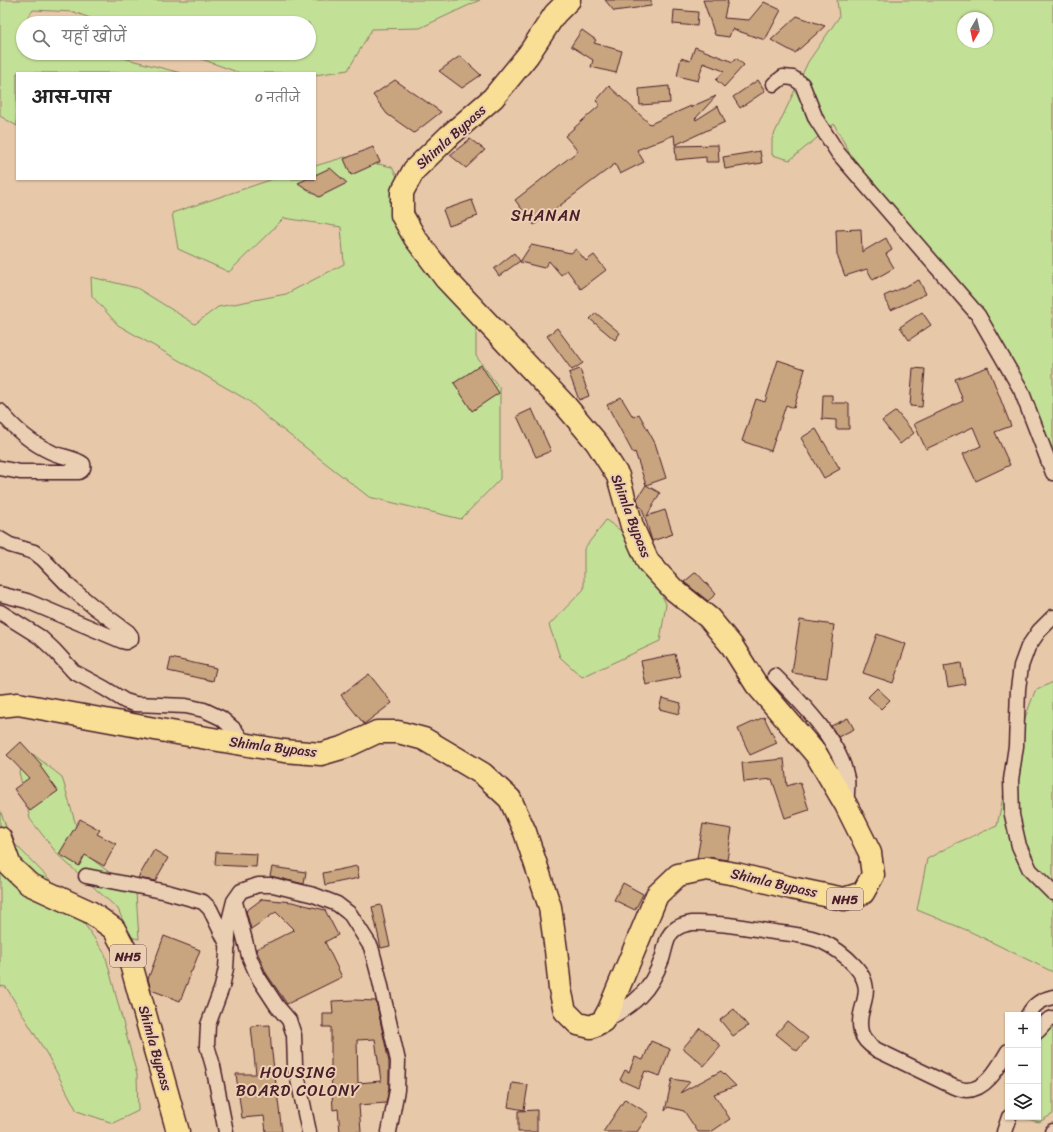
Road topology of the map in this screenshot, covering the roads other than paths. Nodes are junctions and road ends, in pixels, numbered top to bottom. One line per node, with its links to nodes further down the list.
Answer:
1 (568, 0): 13 (highway, Shimla Bypass / NH5)
2 (774, 84): 5 (street)
3 (0, 411): 4 (street)
4 (0, 468)
5 (1053, 473)
6 (0, 539): 7 (street)
7 (0, 594)
8 (0, 612): 12 (street)
9 (1053, 617): 16 (street)
10 (775, 676): 13 (street)
11 (0, 706): 12 (highway, Shimla Bypass)
12 (245, 745): 22 (highway, Shimla Bypass)
13 (846, 805): 22 (highway, Shimla Bypass / NH5)
14 (0, 838): 26 (highway, Shimla Bypass / NH5)
15 (86, 876): 18 (street)
16 (1053, 893)
17 (234, 901): 18 (street); 28 (street); 29 (street)
18 (228, 946): 27 (street)
19 (1053, 997): 20 (street)
20 (1030, 1012)
21 (1053, 1018): 23 (street)
22 (603, 1021): 24 (street)
23 (1041, 1028)
24 (1005, 1056)
25 (1008, 1120): 30 (street)
26 (178, 1132)
27 (226, 1132)
28 (310, 1132)
29 (389, 1132)
30 (1004, 1132)

